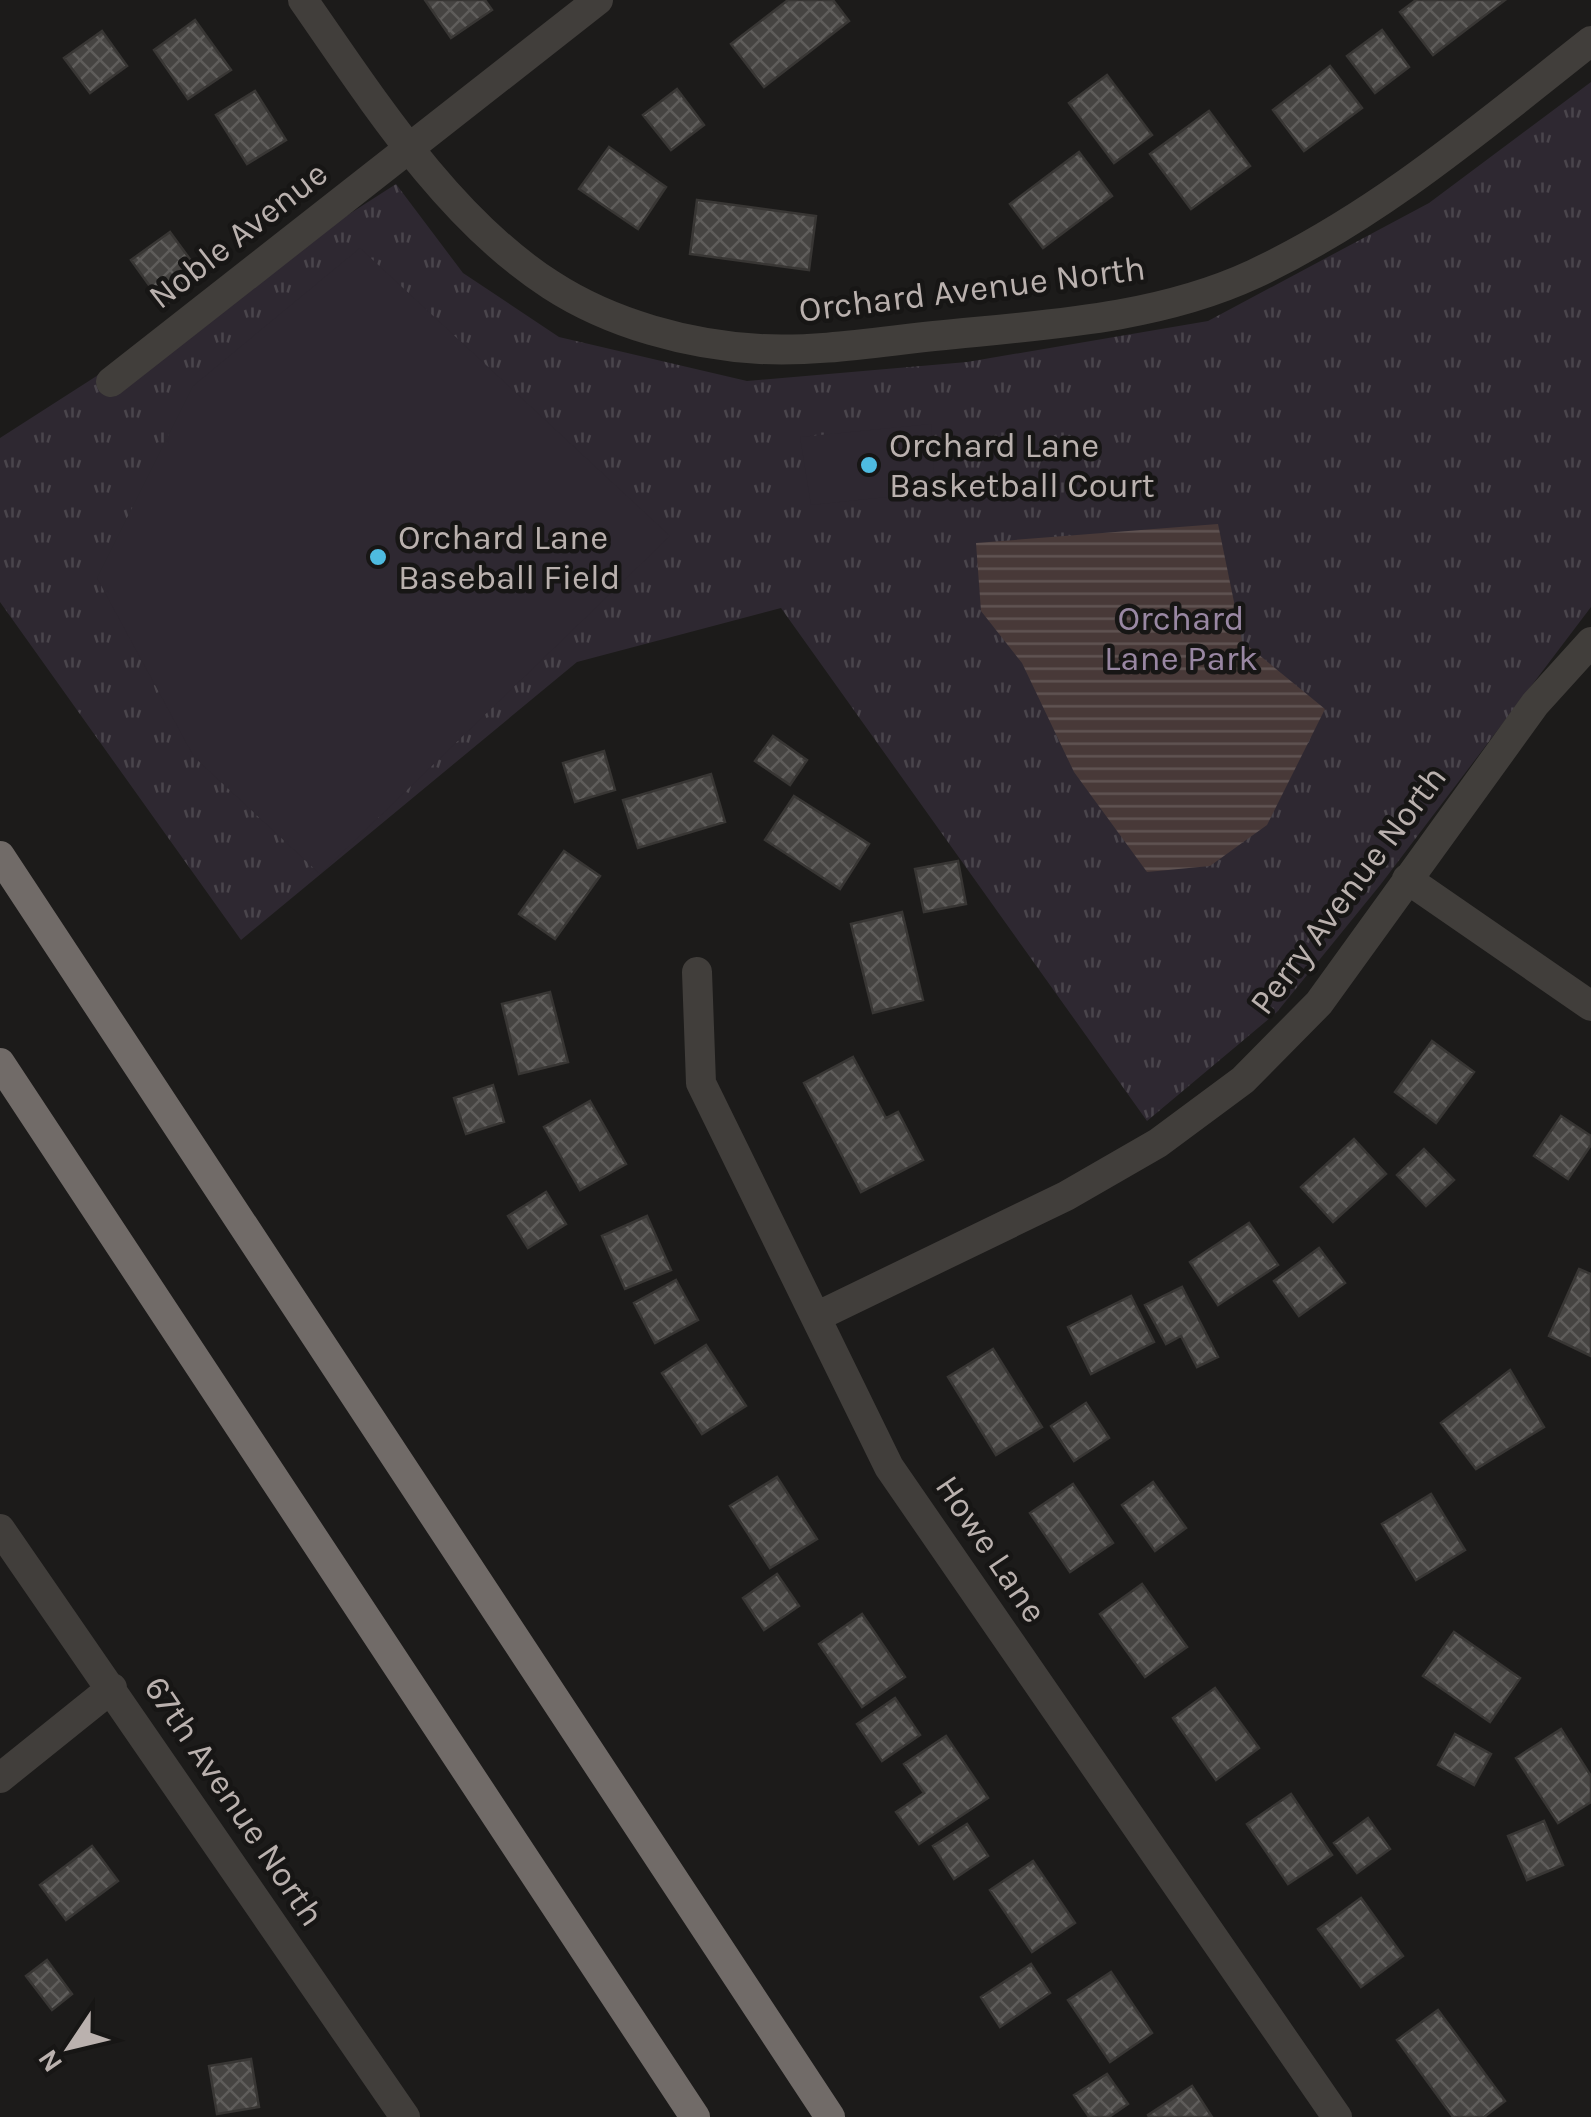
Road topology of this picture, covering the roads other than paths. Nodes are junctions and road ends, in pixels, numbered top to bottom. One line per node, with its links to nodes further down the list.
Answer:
1 (303, 0): 4 (street, Orchard Avenue North)
2 (598, 0): 4 (street, Noble Avenue)
3 (1591, 41): 4 (street, Orchard Avenue North)
4 (412, 148): 5 (street, Noble Avenue)
5 (111, 382)
6 (1591, 642): 8 (street, Perry Avenue North)
7 (0, 856): 18 (highway)
8 (1408, 879): 10 (street); 12 (street, Perry Avenue North)
9 (698, 972): 12 (street, Howe Lane)
10 (1591, 1006)
11 (0, 1063): 17 (highway)
12 (816, 1318): 19 (street, Howe Lane)
13 (0, 1529): 14 (street, 67th Avenue North)
14 (112, 1688): 15 (street); 16 (street, 67th Avenue North)
15 (0, 1778)
16 (405, 2117)
17 (695, 2117)
18 (830, 2117)
19 (1337, 2117)

